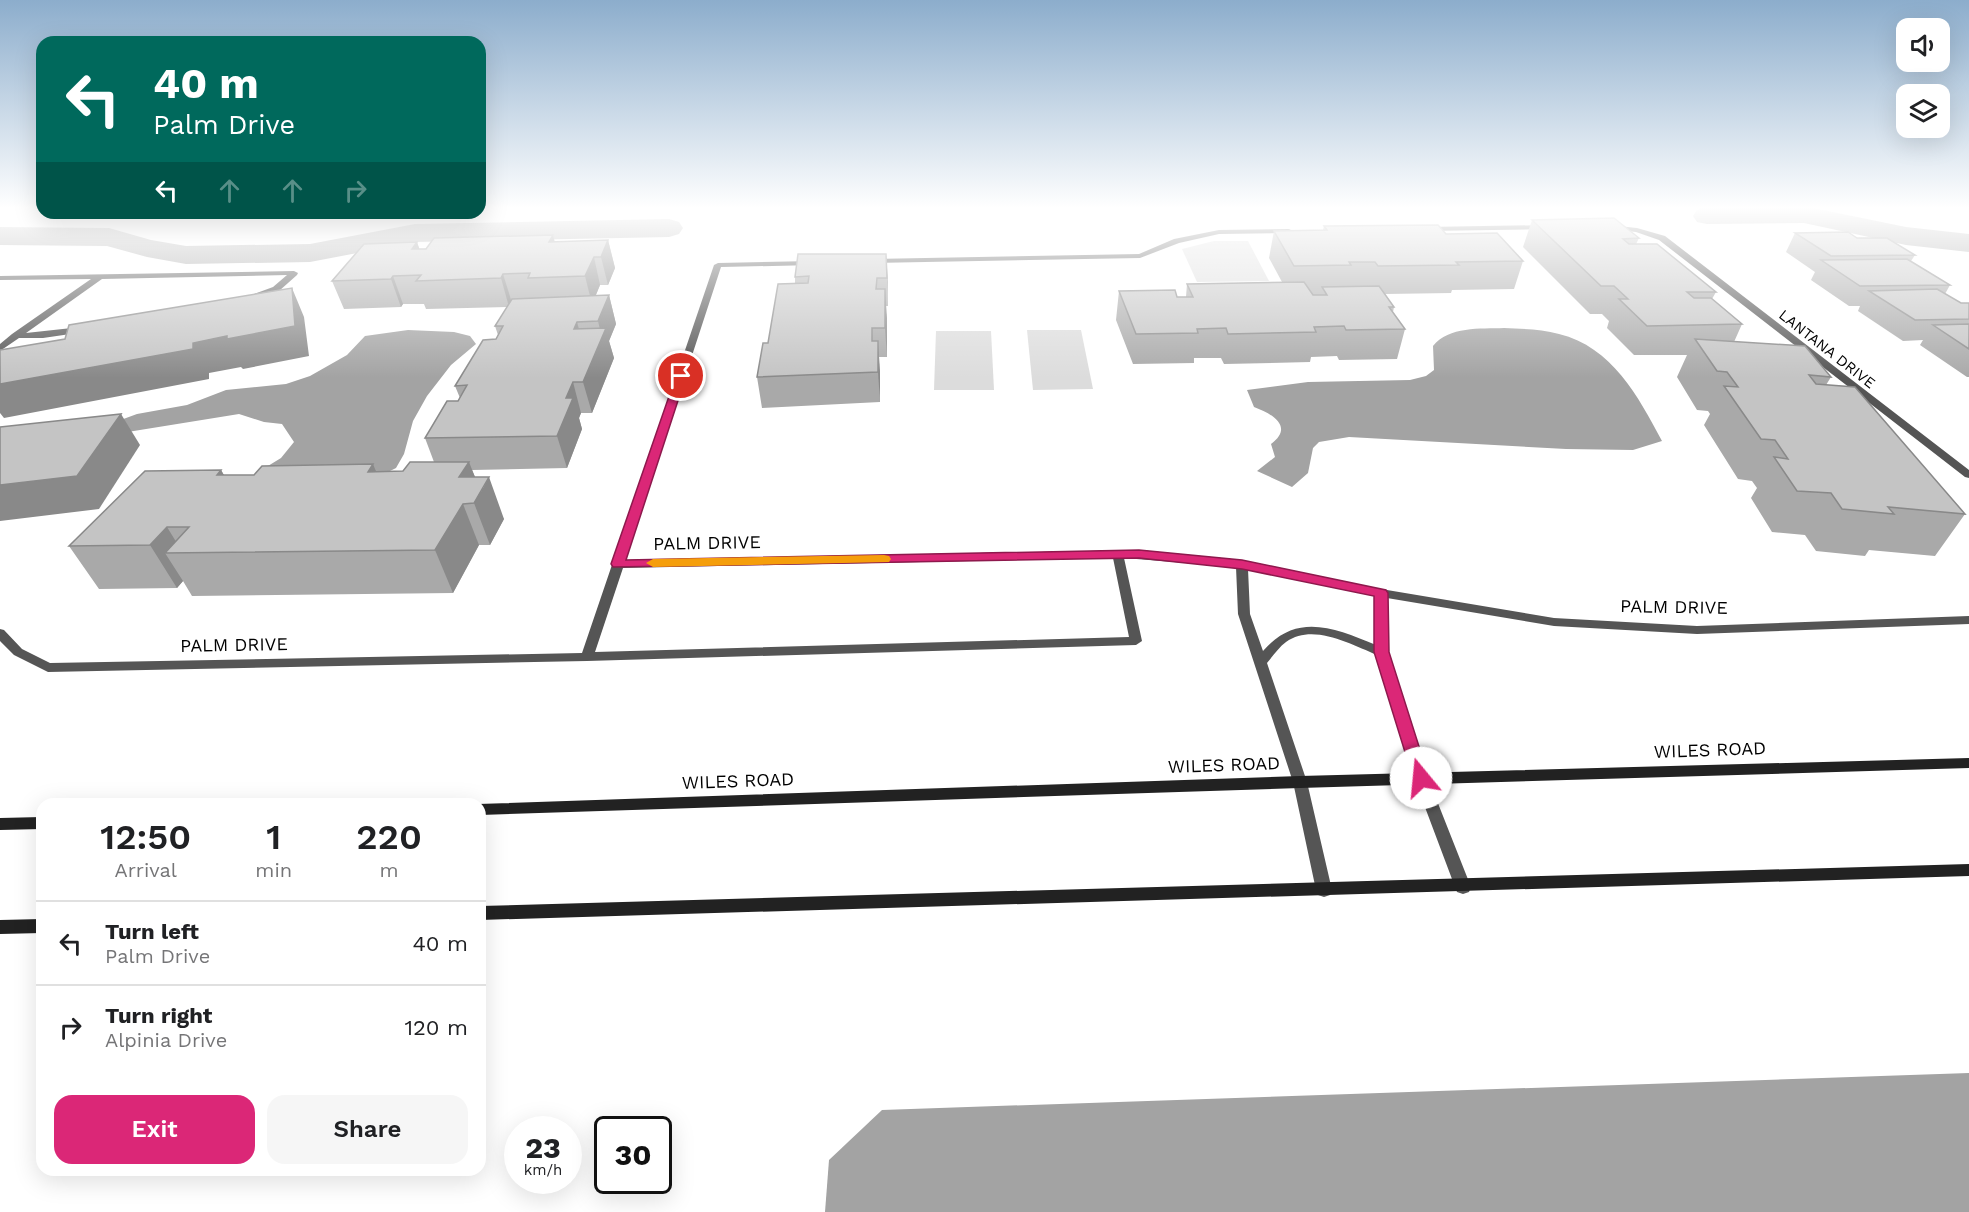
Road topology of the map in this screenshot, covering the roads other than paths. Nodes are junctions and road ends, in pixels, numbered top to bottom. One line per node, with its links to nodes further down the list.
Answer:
1 (734, 265): 11 (street)
2 (1696, 265): 9 (street, LANTANA DRIVE)
3 (100, 276): 4 (street); 5 (street); 7 (street)
4 (0, 278)
5 (252, 297)
6 (89, 328): 7 (street)
7 (15, 336): 8 (street)
8 (0, 348)
9 (1969, 475)
10 (1118, 554): 11 (street, PALM DRIVE); 12 (street, PALM DRIVE); 17 (street, PALM DRIVE)
11 (618, 564): 17 (street)
12 (1242, 564): 13 (street, PALM DRIVE); 18 (street)
13 (1381, 593): 14 (street, PALM DRIVE); 16 (street)
14 (1969, 620)
15 (0, 633): 17 (street, PALM DRIVE)
16 (1382, 652): 18 (street); 20 (street)
17 (587, 657)
18 (1260, 662): 21 (street)
19 (1969, 763): 20 (main road, WILES ROAD)
20 (1421, 778): 21 (main road, WILES ROAD); 26 (street)
21 (1300, 782): 22 (main road, WILES ROAD); 27 (street)
22 (486, 809)
23 (36, 823): 24 (main road)
24 (0, 824)
25 (1969, 870): 26 (main road)
26 (1462, 886): 27 (main road)
27 (1324, 890): 28 (main road)
28 (486, 913)
29 (36, 926): 30 (main road)
30 (0, 927)

